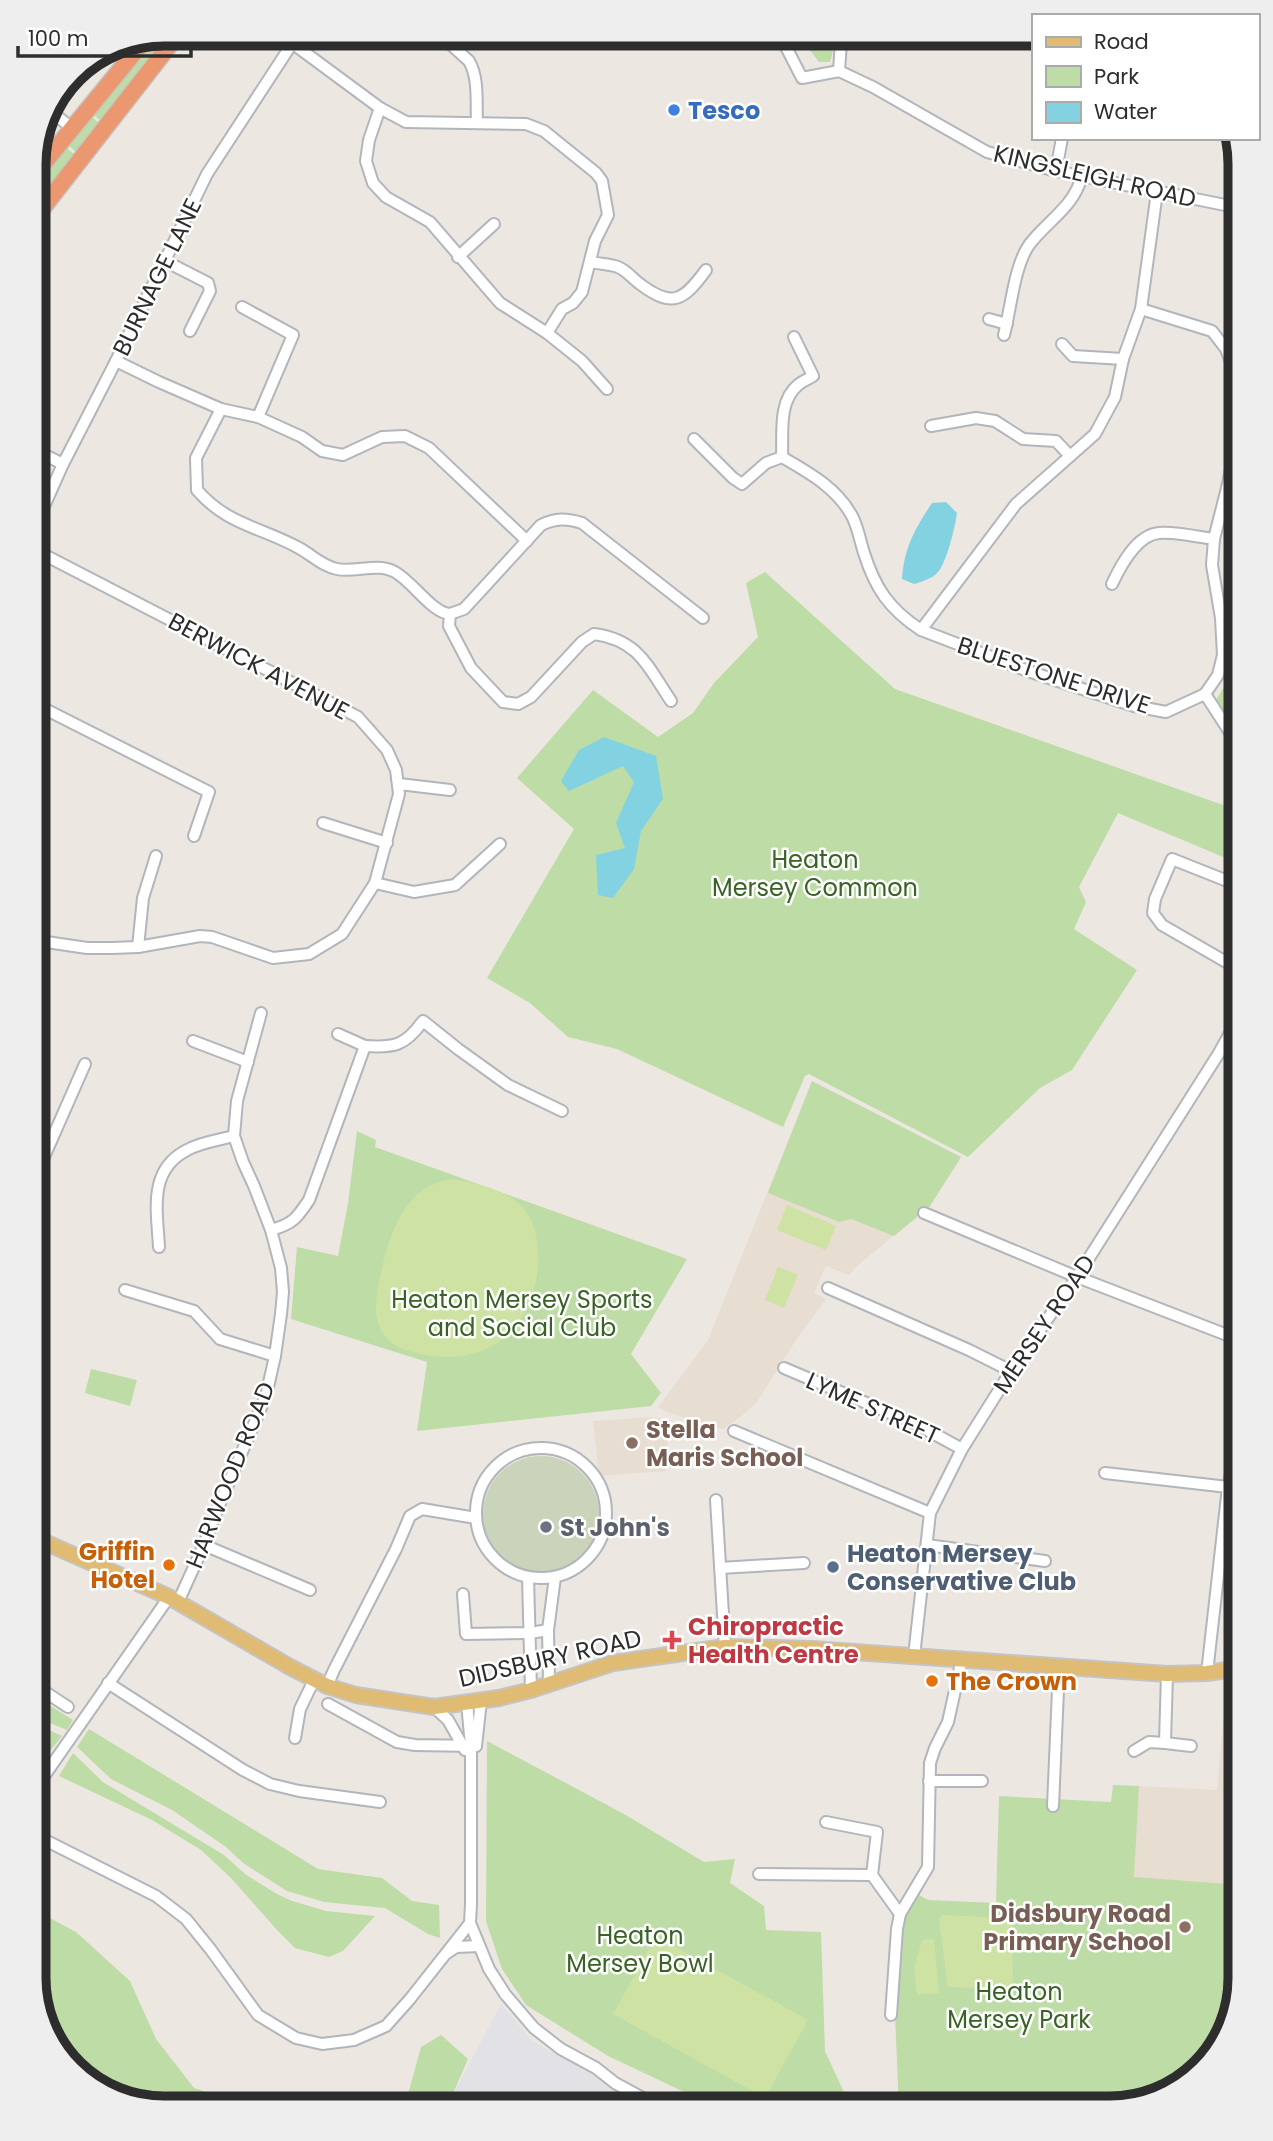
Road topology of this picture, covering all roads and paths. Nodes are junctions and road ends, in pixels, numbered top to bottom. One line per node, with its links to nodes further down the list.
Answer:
1 (169, 46): 18 (highway)
2 (290, 46): 22 (street, BURNAGE LANE)
3 (305, 46): 9 (street)
4 (452, 46): 11 (street)
5 (786, 46): 8 (street)
6 (841, 46): 8 (street)
7 (138, 49): 12 (highway)
8 (839, 71): 15 (street, KINGSLEIGH ROAD)
9 (380, 108): 11 (street); 21 (street)
10 (56, 116): 12 (street)
11 (477, 122): 23 (street)
12 (73, 129): 14 (highway)
13 (1062, 140): 15 (street)
14 (46, 161)
15 (1056, 171): 16 (street, KINGSLEIGH ROAD)
16 (1082, 176): 17 (street, KINGSLEIGH ROAD); 27 (street)
17 (1157, 192): 19 (street, KINGSLEIGH ROAD); 26 (street)
18 (46, 202)
19 (1228, 206)
20 (494, 224): 21 (street)
21 (458, 257): 29 (street)
22 (165, 261): 28 (street); 34 (street, BURNAGE LANE)
23 (591, 262): 24 (street); 29 (street)
24 (706, 271)
25 (242, 307): 37 (street)
26 (1141, 309): 32 (street); 33 (street)
27 (989, 319)
28 (190, 331)
29 (547, 334): 35 (street)
30 (794, 337): 42 (street)
31 (1062, 344): 33 (street)
32 (1228, 353)
33 (1123, 359): 41 (street)
34 (116, 360): 36 (street); 43 (street, BURNAGE LANE)
35 (607, 389)
36 (221, 409): 37 (street); 50 (street)
37 (258, 417): 47 (street)
38 (931, 426): 41 (street)
39 (694, 439): 42 (street)
40 (46, 456): 43 (street)
41 (1070, 456): 54 (street)
42 (782, 457): 54 (street, BLUESTONE DRIVE)
43 (63, 464): 45 (street, BURNAGE LANE)
44 (1228, 483): 46 (street)
45 (46, 502)
46 (1214, 539): 49 (street); 52 (street)
47 (527, 541): 50 (street); 51 (street)
48 (46, 556): 59 (street, BERWICK AVENUE)
49 (1112, 584)
50 (450, 614): 56 (street)
51 (703, 618)
52 (1221, 618): 53 (street); 55 (street)
53 (1228, 618)
54 (920, 630): 55 (street, BLUESTONE DRIVE)
55 (1205, 694): 58 (street)
56 (671, 701)
57 (46, 710): 62 (street)
58 (1228, 729)
59 (399, 784): 60 (street); 63 (street, BERWICK AVENUE)
60 (450, 790)
61 (323, 823): 63 (street)
62 (194, 836)
63 (387, 843): 67 (street, BERWICK AVENUE)
64 (500, 844): 67 (street)
65 (156, 856): 69 (street)
66 (1228, 881): 70 (street)
67 (375, 883): 69 (street, BERWICK AVENUE)
68 (46, 942): 69 (street, BERWICK AVENUE)
69 (138, 947)
70 (1228, 963)
71 (261, 1013): 76 (street, HARWOOD ROAD)
72 (338, 1034): 75 (street)
73 (1228, 1037): 84 (street, MERSEY ROAD)
74 (193, 1041): 76 (street)
75 (365, 1046): 78 (street); 82 (street)
76 (248, 1062): 79 (street, HARWOOD ROAD)
77 (85, 1064): 80 (street)
78 (562, 1111)
79 (234, 1136): 82 (street, HARWOOD ROAD); 83 (street)
80 (46, 1152)
81 (924, 1213): 84 (street)
82 (271, 1230): 88 (street, HARWOOD ROAD)
83 (159, 1247)
84 (1077, 1277): 87 (street); 90 (street, MERSEY ROAD)
85 (828, 1289): 90 (street)
86 (125, 1290): 88 (street)
87 (1228, 1335)
88 (275, 1356): 99 (street, HARWOOD ROAD)
89 (784, 1368): 92 (street, LYME STREET)
90 (1011, 1371): 92 (street, MERSEY ROAD)
91 (734, 1431): 96 (street)
92 (962, 1450): 96 (street, MERSEY ROAD)
93 (1105, 1473): 94 (street)
94 (1228, 1487): 116 (street)
95 (716, 1500): 103 (street)
96 (930, 1513): 100 (street, MERSEY ROAD)
97 (476, 1518): 104 (street); 105 (street); 120 (street)
98 (46, 1543): 108 (main road, DIDSBURY ROAD)
99 (204, 1545): 106 (street); 108 (street, HARWOOD ROAD)
100 (927, 1545): 101 (street); 112 (street, MERSEY ROAD)
101 (1045, 1561)
102 (804, 1563): 103 (street)
103 (720, 1568): 111 (street)
104 (528, 1577): 105 (street); 110 (street)
105 (555, 1577): 109 (street)
106 (310, 1590)
107 (463, 1594): 110 (street)
108 (174, 1599): 119 (street, HARWOOD ROAD); 120 (main road, DIDSBURY ROAD)
109 (548, 1630): 110 (street); 118 (street)
110 (530, 1633): 121 (street)
111 (725, 1647): 112 (main road, DIDSBURY ROAD); 118 (main road, DIDSBURY ROAD)
112 (914, 1656): 113 (main road, DIDSBURY ROAD)
113 (962, 1659): 114 (main road, DIDSBURY ROAD); 133 (street)
114 (1059, 1668): 117 (main road, DIDSBURY ROAD); 137 (street)
115 (1228, 1670): 116 (main road, DIDSBURY ROAD)
116 (1207, 1673): 117 (main road, DIDSBURY ROAD)
117 (1167, 1674): 128 (street)
118 (549, 1682): 121 (main road, DIDSBURY ROAD)
119 (108, 1683): 132 (street, HARWOOD ROAD); 136 (street)
120 (321, 1683): 126 (main road, DIDSBURY ROAD); 127 (street)
121 (531, 1690): 123 (main road, DIDSBURY ROAD)
122 (46, 1693): 125 (street)
123 (474, 1702): 126 (main road, DIDSBURY ROAD); 129 (street)
124 (328, 1704): 129 (street)
125 (68, 1707)
126 (434, 1707): 129 (street)
127 (295, 1738)
128 (1165, 1743): 130 (street); 131 (street)
129 (470, 1746): 135 (street); 135 (street)
130 (1191, 1746)
131 (1134, 1751)
132 (46, 1773)
133 (929, 1781): 134 (street); 142 (street)
134 (982, 1782)
135 (470, 1787): 143 (street)
136 (380, 1802)
137 (1053, 1806)
138 (825, 1822): 141 (street)
139 (46, 1841): 145 (street)
140 (759, 1874): 141 (street)
141 (872, 1875): 142 (street)
142 (900, 1914): 146 (street)
143 (470, 1923): 144 (street); 145 (street)
144 (479, 1946): 145 (street); 147 (street)
145 (442, 1957)
146 (891, 2015)
147 (638, 2096)

